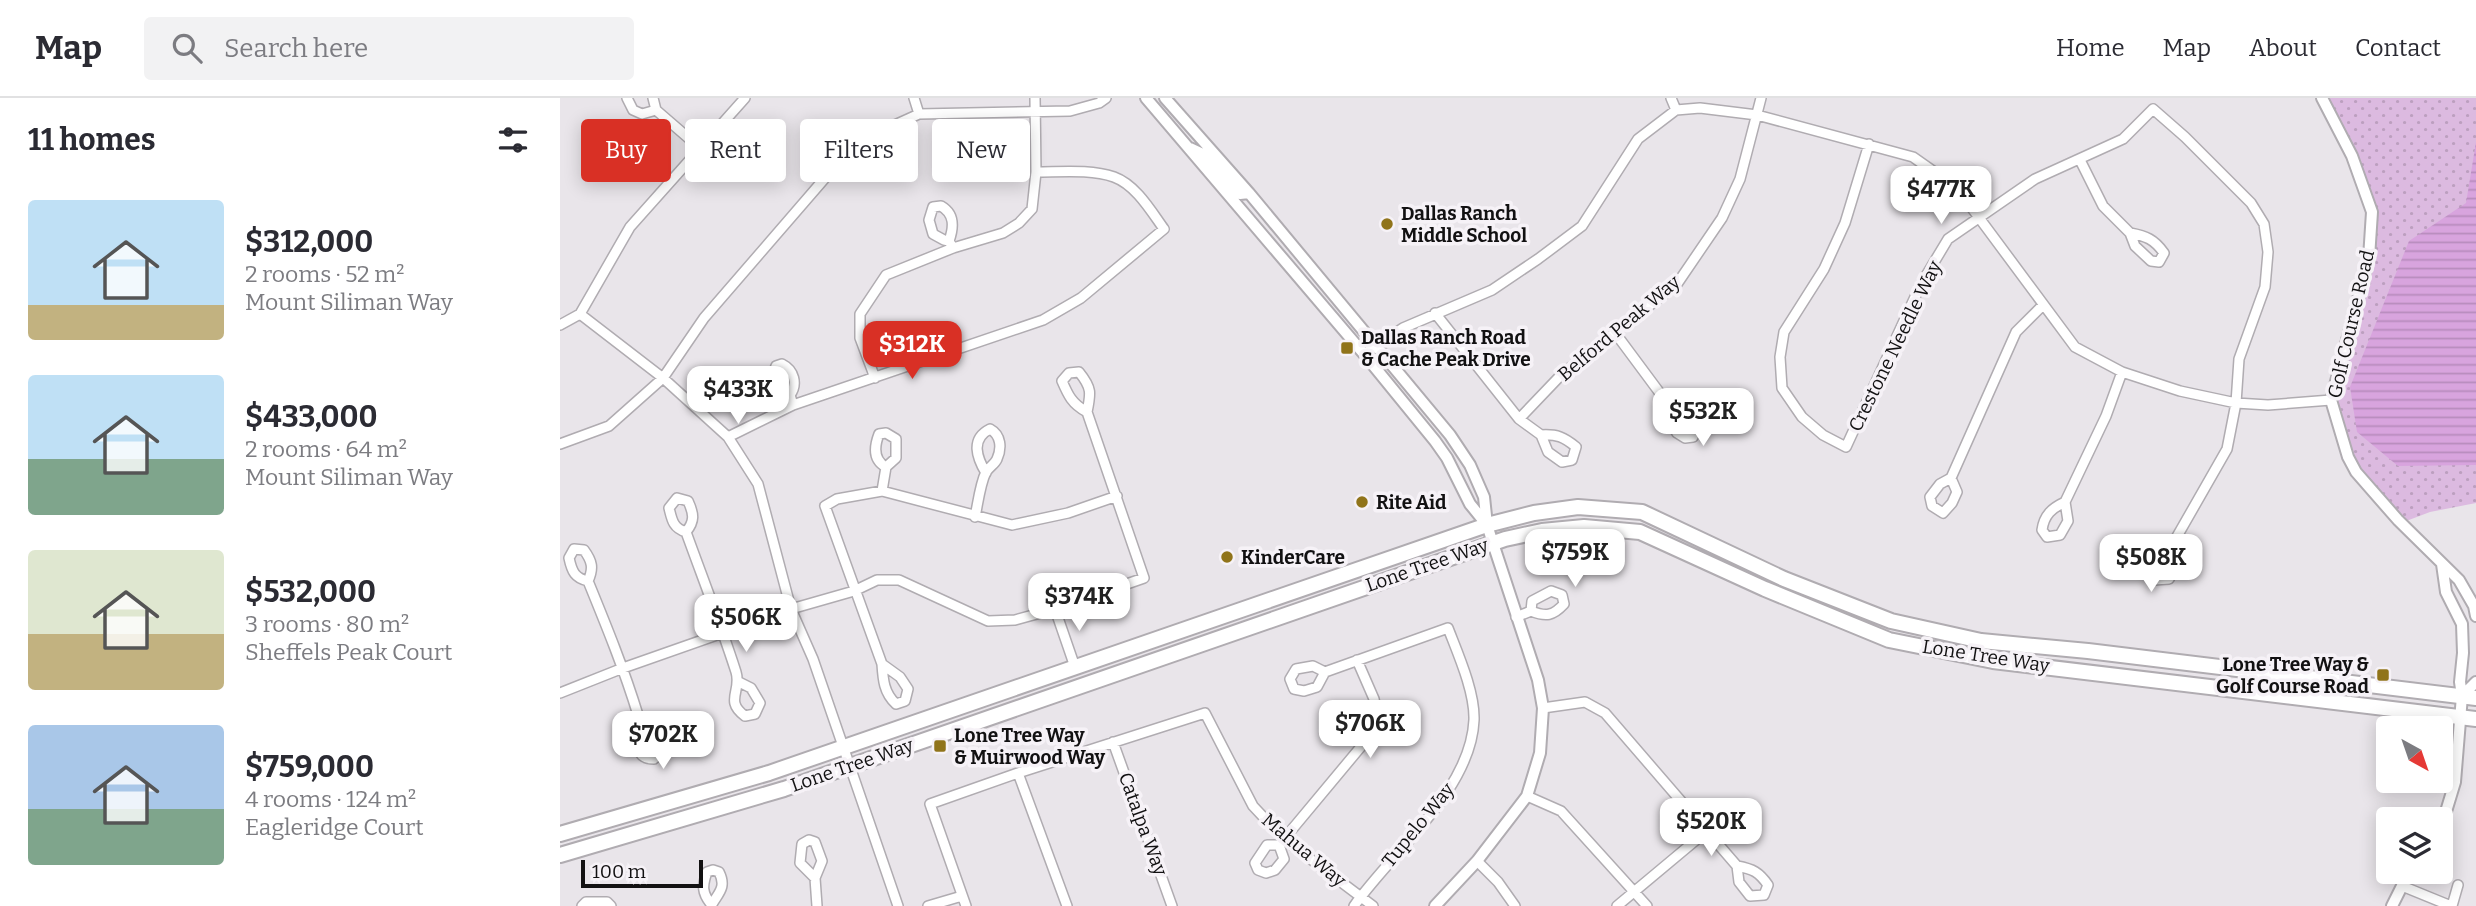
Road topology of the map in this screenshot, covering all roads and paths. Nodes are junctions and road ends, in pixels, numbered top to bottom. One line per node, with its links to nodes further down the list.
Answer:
1 (627, 98): 12 (street)
2 (653, 98): 12 (street)
3 (745, 98): 17 (street)
4 (914, 98): 15 (street)
5 (1035, 98): 13 (street)
6 (1106, 98): 13 (street)
7 (1146, 98): 20 (street)
8 (1165, 98): 24 (street)
9 (1671, 98): 14 (street)
10 (1761, 98): 16 (street, Belford Peak Way)
11 (2322, 98): 37 (street, Golf Course Road)
12 (656, 110): 18 (street)
13 (1035, 110): 15 (street); 23 (street)
14 (1676, 110): 16 (street); 28 (street)
15 (919, 114): 35 (street)
16 (1757, 115): 19 (street); 31 (street, Belford Peak Way)
17 (726, 119)
18 (685, 135)
19 (1869, 144): 25 (street); 25 (street, Crestone Needle Way)
20 (1184, 145): 24 (street); 33 (street)
21 (2080, 160): 25 (street, Crestone Needle Way); 26 (street); 38 (street, Crestone Needle Way)
22 (685, 165): 29 (street)
23 (1036, 172): 36 (street); 36 (street)
24 (1249, 193): 32 (street)
25 (1980, 216): 27 (street)
26 (2130, 233)
27 (2043, 305): 34 (street); 47 (street)
28 (1435, 313): 32 (street); 41 (street)
29 (580, 314): 30 (street); 35 (street)
30 (560, 325)
31 (1616, 334): 39 (street); 41 (street, Belford Peak Way)
32 (1375, 346): 33 (street); 52 (street)
33 (1364, 354): 52 (street)
34 (2122, 372): 38 (street); 50 (street)
35 (663, 378): 43 (street); 44 (street)
36 (875, 378): 43 (street)
37 (2331, 400): 38 (street); 56 (street, Golf Course Road)
38 (2236, 403): 55 (street)
39 (1668, 404)
40 (1087, 412): 49 (street)
41 (1519, 419): 42 (street)
42 (1541, 435)
43 (728, 437): 60 (street)
44 (560, 444)
45 (886, 467): 48 (street)
46 (986, 473): 51 (street)
47 (1951, 478)
48 (882, 491): 51 (street); 58 (street)
49 (1117, 496): 51 (street); 61 (street)
50 (2065, 502)
51 (975, 517)
52 (1487, 525): 54 (street); 59 (main road, Lone Tree Way); 75 (main road, Lone Tree Way)
53 (685, 532): 65 (street)
54 (1493, 543): 64 (street); 66 (main road, Lone Tree Way); 77 (main road, Lone Tree Way)
55 (2171, 547)
56 (2442, 564): 63 (street, Golf Course Road); 75 (street)
57 (588, 581): 70 (street)
58 (853, 591): 60 (street); 61 (street); 68 (street)
59 (1281, 596): 66 (main road); 69 (main road, Lone Tree Way)
60 (791, 609): 65 (street); 81 (street)
61 (1055, 609): 69 (street)
62 (1531, 611): 64 (street)
63 (2476, 616)
64 (1516, 617): 76 (street)
65 (724, 634): 70 (street); 72 (street)
66 (1213, 639): 82 (main road, Lone Tree Way)
67 (1357, 660): 71 (street); 88 (street); 97 (street, Tupelo Way)
68 (882, 664)
69 (1075, 667): 81 (main road, Lone Tree Way)
70 (623, 668): 74 (street); 79 (street)
71 (1325, 672)
72 (739, 682)
73 (2476, 682): 75 (street)
74 (560, 694)
75 (2469, 697): 77 (street)
76 (1543, 708): 84 (street); 86 (street)
77 (2460, 717): 78 (main road, Lone Tree Way); 85 (street)
78 (2476, 719)
79 (641, 726)
80 (1113, 742): 83 (street); 88 (street, Mahua Way); 105 (street, Catalpa Way)
81 (844, 747): 82 (street); 87 (main road, Lone Tree Way)
82 (850, 765): 89 (main road, Lone Tree Way); 101 (street)
83 (1018, 773): 96 (street); 104 (street)
84 (1527, 796): 90 (street); 95 (street)
85 (2447, 807)
86 (1708, 830): 91 (street); 95 (street)
87 (560, 834)
88 (1282, 842): 97 (street, Mahua Way)
89 (560, 855)
90 (1477, 861): 108 (street); 109 (street)
91 (1737, 866)
92 (815, 878): 100 (street)
93 (2458, 885): 113 (street)
94 (2402, 886): 112 (street); 113 (street)
95 (1634, 891): 110 (street); 111 (street)
96 (962, 896): 102 (street); 103 (street)
97 (1360, 897): 106 (street, Tupelo Way); 107 (street, Mahua Way)
98 (582, 906): 99 (street)
99 (611, 906)
100 (817, 906)
101 (898, 906)
102 (928, 906)
103 (966, 906)
104 (1067, 906)
105 (1172, 906)
106 (1354, 906)
107 (1373, 906)
108 (1435, 906)
109 (1515, 906)
110 (1617, 906)
111 (1647, 906)
112 (2392, 906)
113 (2452, 906)

